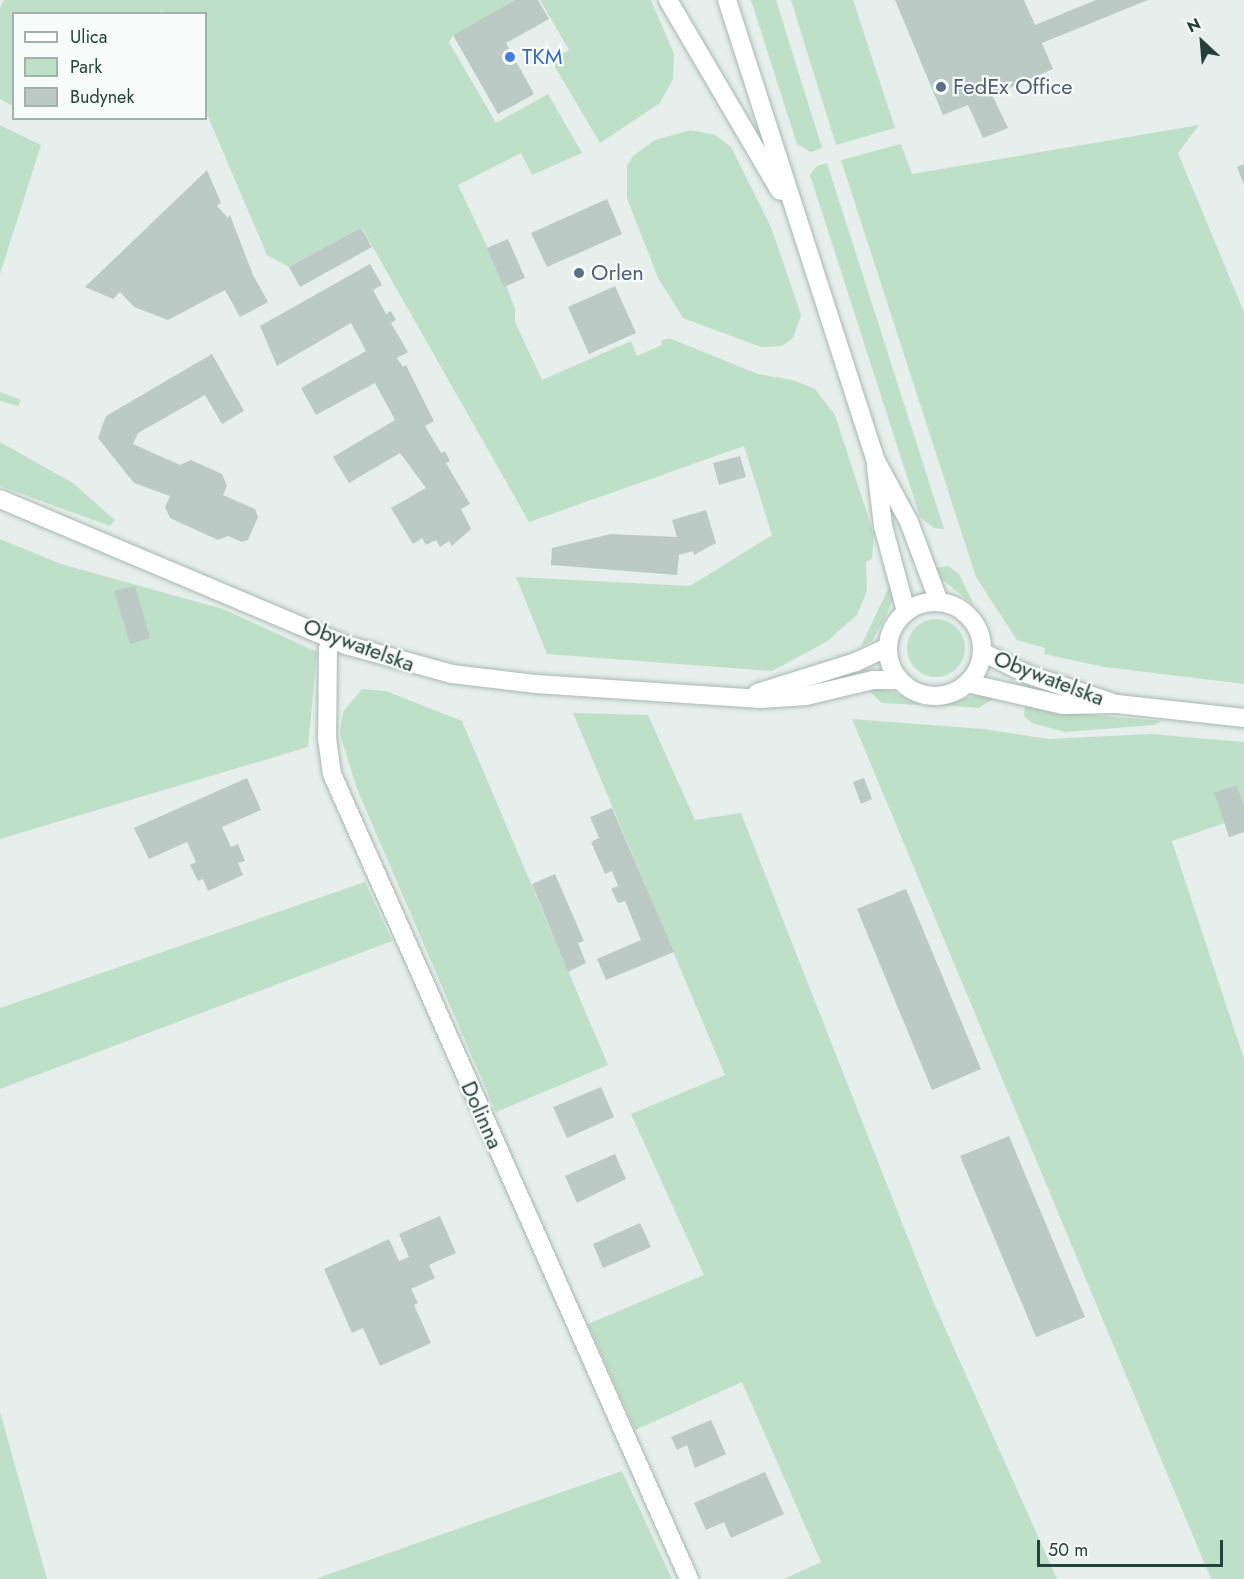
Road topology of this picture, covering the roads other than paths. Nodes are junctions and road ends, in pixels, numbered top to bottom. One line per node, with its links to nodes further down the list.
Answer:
1 (668, 0): 3 (street)
2 (727, 0): 3 (street)
3 (796, 219): 4 (street)
4 (875, 459): 6 (street); 7 (street)
5 (0, 499): 8 (street, Obywatelska)
6 (939, 602): 7 (street); 10 (street)
7 (906, 611): 9 (street)
8 (332, 639): 13 (street, Obywatelska); 16 (street, Dolinna)
9 (888, 647): 11 (street); 13 (street, Obywatelska)
10 (982, 652): 12 (street); 14 (street, Obywatelska)
11 (899, 680): 12 (street); 13 (street, Obywatelska)
12 (967, 683): 14 (street, Obywatelska)
13 (741, 696)
14 (1117, 704): 15 (street, Obywatelska)
15 (1244, 718)
16 (689, 1579)

